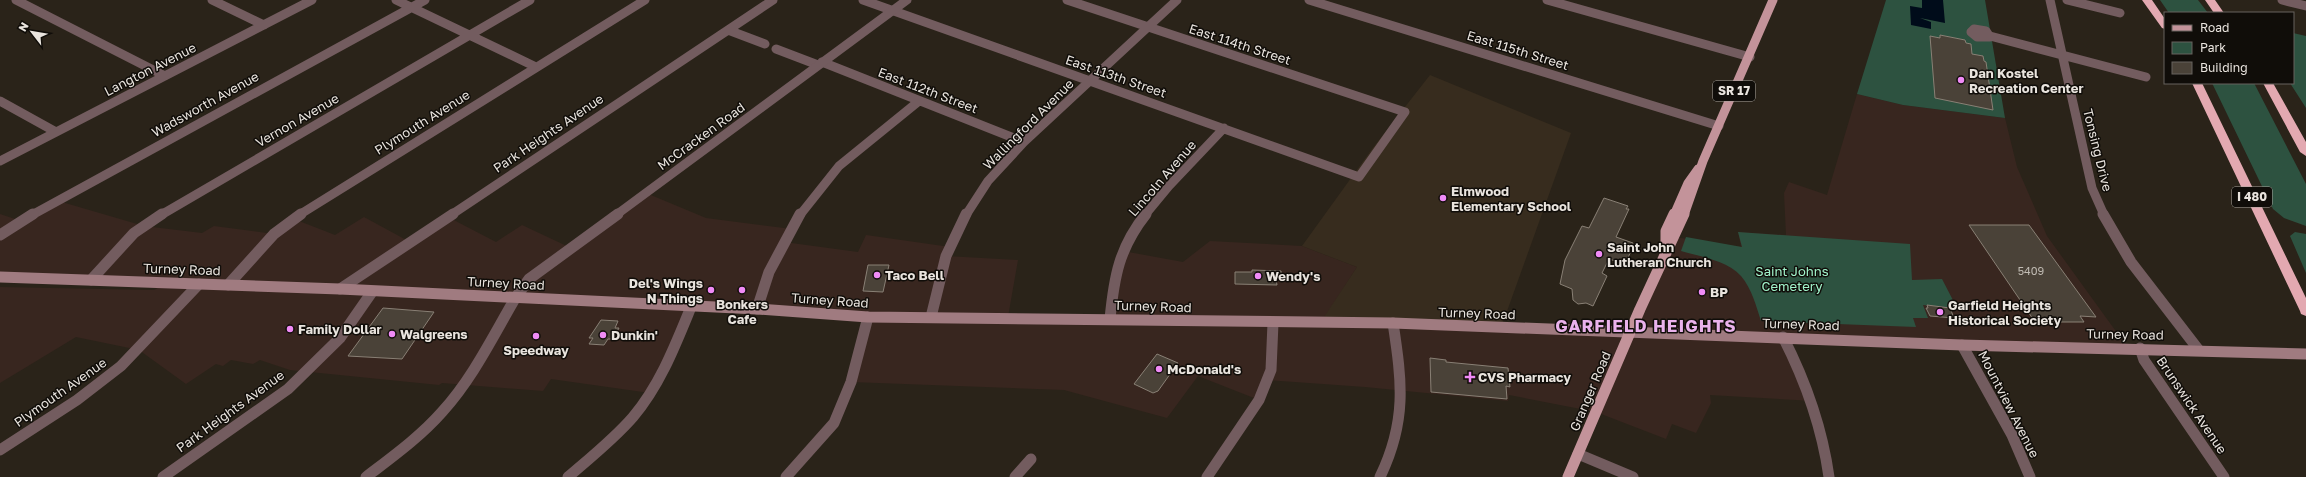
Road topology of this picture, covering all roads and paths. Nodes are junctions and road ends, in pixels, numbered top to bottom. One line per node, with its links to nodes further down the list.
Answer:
1 (16, 0): 38 (street)
2 (212, 0): 27 (street)
3 (312, 0): 27 (street, Langton Avenue)
4 (396, 0): 22 (street)
5 (425, 0): 22 (street, Wadsworth Avenue)
6 (530, 0): 30 (street, Vernon Avenue)
7 (645, 0): 37 (street, Plymouth Avenue)
8 (773, 0): 29 (street, Park Heights Avenue)
9 (863, 0): 23 (street, East 113th Street)
10 (907, 0): 23 (street, McCracken Road)
11 (1067, 0): 28 (street, East 114th Street)
12 (1177, 0): 28 (street, Wallingford Avenue)
13 (1310, 0): 45 (street, East 115th Street)
14 (1548, 0): 35 (street)
15 (1773, 0): 35 (main road, Granger Road / SR 17)
16 (2050, 0): 34 (street, Tonsing Drive)
17 (2067, 0): 25 (street)
18 (2148, 0): 26 (highway)
19 (2210, 0): 24 (highway)
20 (2282, 0): 21 (street)
21 (2306, 6)
22 (412, 7): 30 (street); 52 (street, Wadsworth Avenue)
23 (893, 10): 36 (street, McCracken Road); 40 (street, East 113th Street)
24 (2218, 12)
25 (2120, 13)
26 (2164, 24)
27 (264, 25): 38 (street, Langton Avenue)
28 (1148, 27): 40 (street, Wallingford Avenue); 51 (street, East 114th Street)
29 (728, 30): 32 (street); 57 (street, Park Heights Avenue)
30 (468, 35): 37 (street); 54 (street, Vernon Avenue)
31 (1990, 36): 34 (street)
32 (765, 44)
33 (776, 49): 36 (street, East 112th Street)
34 (2062, 54): 39 (street); 72 (street, Tonsing Drive)
35 (1750, 57): 45 (main road, Granger Road / SR 17)
36 (820, 64): 44 (street, East 112th Street); 59 (street, McCracken Road)
37 (536, 67): 56 (street, Plymouth Avenue)
38 (165, 76): 47 (street, Langton Avenue)
39 (2146, 77)
40 (1090, 81): 46 (street, East 113th Street); 48 (street, Wallingford Avenue)
41 (2197, 84): 62 (highway, I 480)
42 (2269, 84): 49 (highway)
43 (0, 101): 47 (street)
44 (919, 101): 48 (street, East 112th Street); 61 (street)
45 (1719, 126): 68 (main road, Granger Road / SR 17)
46 (1224, 128): 51 (street, East 113th Street); 65 (street, Lincoln Avenue)
47 (56, 132): 50 (street, Langton Avenue)
48 (1024, 142): 64 (street, Wallingford Avenue)
49 (2306, 152)
50 (0, 161)
51 (1359, 177)
52 (0, 235)
53 (0, 277): 54 (main road, Turney Road)
54 (91, 280): 55 (main road, Turney Road)
55 (199, 284): 56 (main road, Turney Road); 74 (street, Plymouth Avenue)
56 (228, 285): 57 (main road, Turney Road)
57 (340, 289): 58 (main road, Turney Road)
58 (372, 292): 59 (main road, Turney Road); 77 (street, Park Heights Avenue)
59 (516, 297): 60 (main road, Turney Road); 78 (street, McCracken Road)
60 (691, 307): 61 (main road, Turney Road); 79 (street)
61 (757, 309): 63 (main road, Turney Road)
62 (2306, 311)
63 (868, 317): 64 (main road, Turney Road); 80 (street)
64 (931, 317): 65 (main road, Turney Road)
65 (1110, 318): 66 (main road, Turney Road)
66 (1273, 324): 67 (main road, Turney Road); 82 (street)
67 (1393, 324): 68 (main road, Turney Road); 83 (street)
68 (1629, 333): 69 (main road, Turney Road); 75 (main road, Granger Road / SR 17)
69 (1783, 337): 70 (main road, Turney Road); 86 (street)
70 (1962, 345): 71 (main road, Turney Road); 87 (street, Mountview Avenue)
71 (2140, 348): 72 (main road, Turney Road); 88 (street, Brunswick Avenue)
72 (2198, 349): 73 (main road, Turney Road)
73 (2306, 354)
74 (0, 450)
75 (1578, 454): 84 (main road, Granger Road / SR 17); 85 (street)
76 (1031, 459): 81 (street)
77 (163, 477)
78 (366, 477)
79 (568, 477)
80 (786, 477)
81 (1015, 477)
82 (1207, 477)
83 (1380, 477)
84 (1568, 477)
85 (1633, 477)
86 (1828, 477)
87 (2030, 477)
88 (2224, 477)

